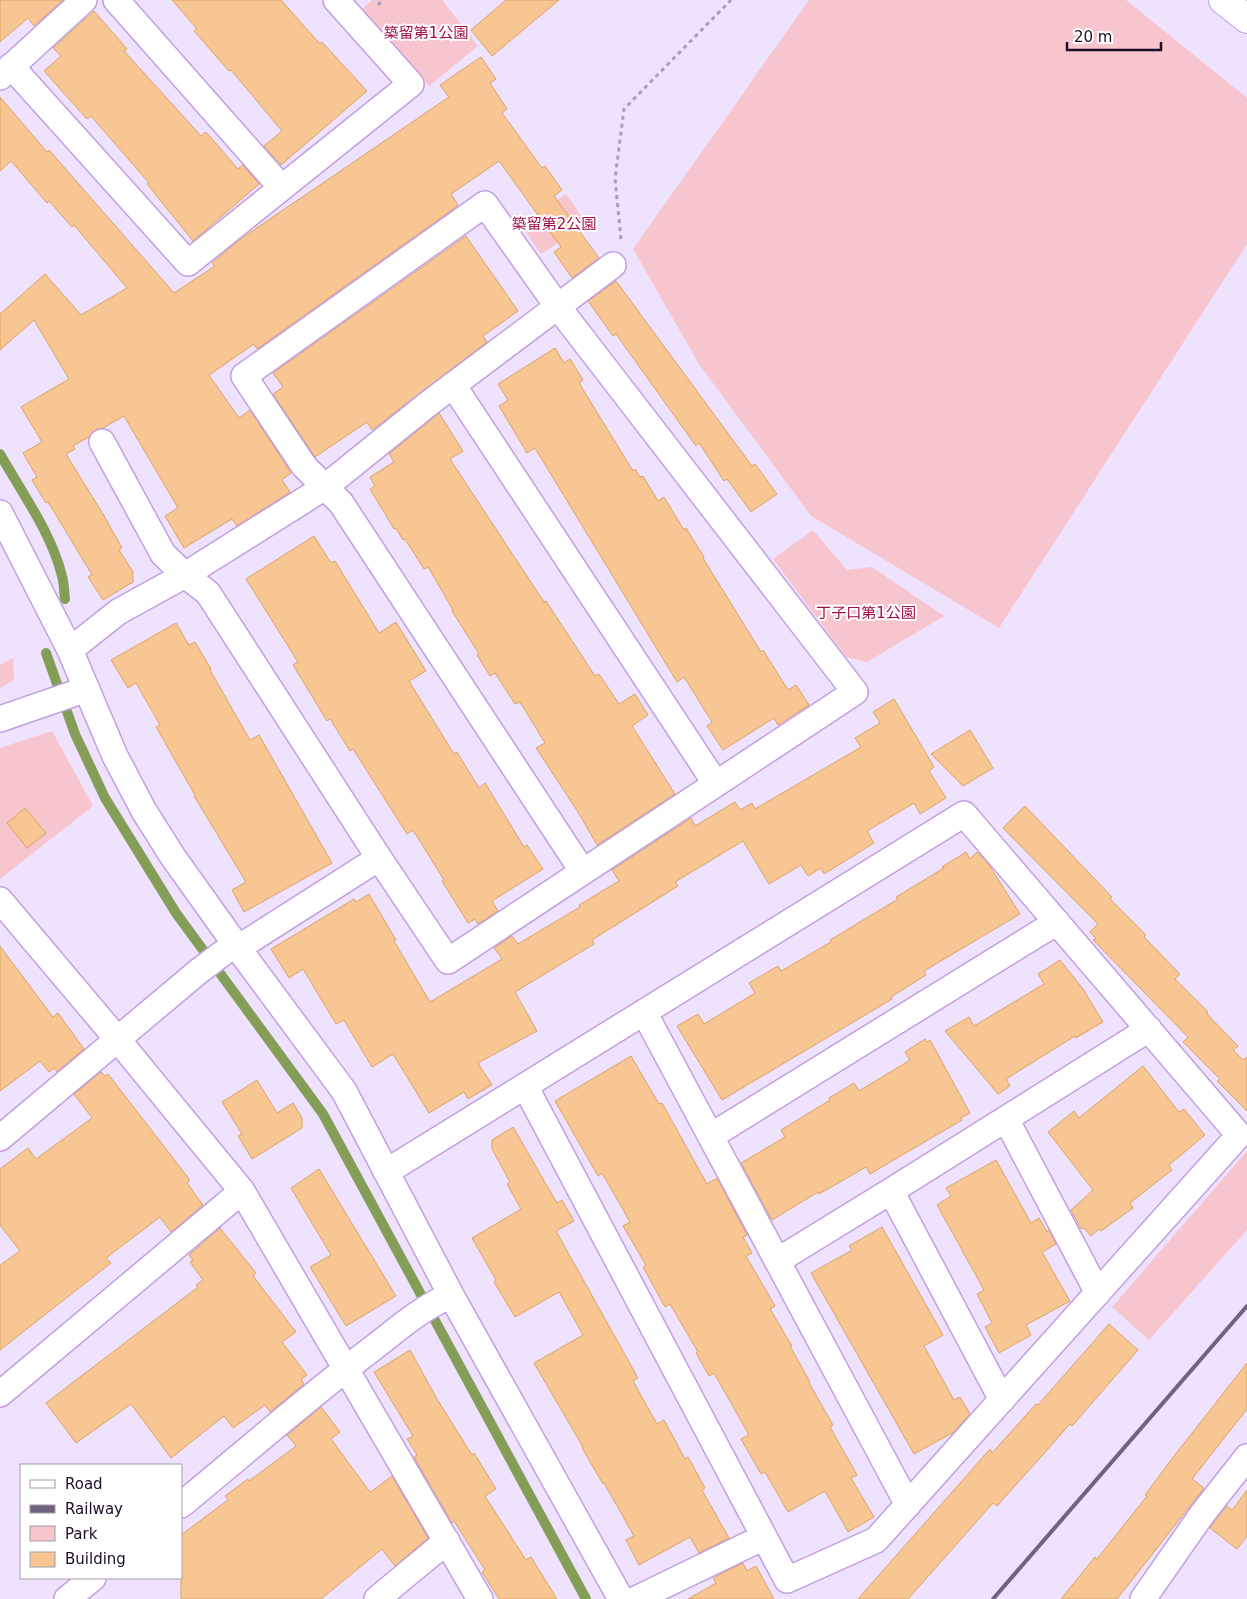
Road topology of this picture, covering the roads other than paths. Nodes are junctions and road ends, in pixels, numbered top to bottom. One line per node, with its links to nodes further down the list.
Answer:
1 (84, 0): 6 (street)
2 (116, 0): 7 (street)
3 (336, 0): 7 (street)
4 (1223, 0): 5 (main road)
5 (1247, 19)
6 (6, 72): 7 (street)
7 (281, 187)
8 (613, 265): 9 (street)
9 (558, 307): 10 (street); 12 (street); 18 (street)
10 (454, 385): 12 (street); 18 (street)
11 (102, 442): 14 (street)
12 (326, 487): 14 (street); 20 (street)
13 (0, 513): 15 (street)
14 (185, 575): 15 (street); 19 (street)
15 (70, 650): 16 (street)
16 (80, 692): 17 (street); 23 (street)
17 (0, 719)
18 (716, 784): 20 (street)
19 (379, 858): 20 (street); 23 (street)
20 (583, 872)
21 (0, 900): 26 (street)
22 (1057, 922): 24 (street); 25 (street); 29 (street)
23 (232, 949): 26 (street); 31 (street)
24 (644, 1012): 27 (street); 29 (street)
25 (1149, 1029): 28 (street); 35 (street)
26 (118, 1040): 30 (street); 32 (street)
27 (525, 1086): 31 (street); 43 (street)
28 (1006, 1119): 33 (street); 35 (street)
29 (711, 1136): 34 (street)
30 (0, 1138)
31 (386, 1172): 36 (street)
32 (242, 1191): 37 (street); 38 (street)
33 (891, 1192): 34 (street); 39 (street)
34 (777, 1260): 42 (street)
35 (1098, 1293): 39 (street)
36 (445, 1298): 37 (street); 49 (street)
37 (346, 1369): 41 (street); 44 (street)
38 (0, 1394)
39 (1002, 1400): 42 (street)
40 (1247, 1457): 51 (street)
41 (182, 1504)
42 (908, 1504): 43 (street)
43 (764, 1537): 50 (street)
44 (447, 1541): 47 (street); 48 (street)
45 (92, 1579): 46 (street)
46 (67, 1599)
47 (377, 1599)
48 (480, 1599)
49 (621, 1599)
50 (636, 1599)
51 (1143, 1599)

